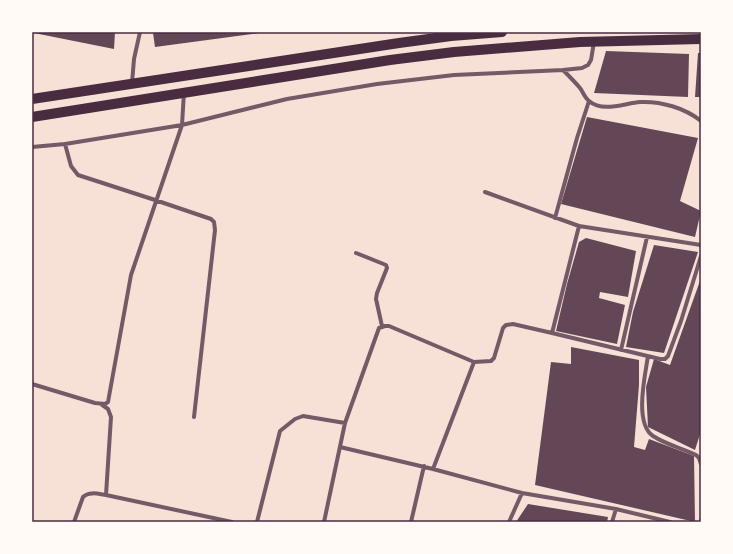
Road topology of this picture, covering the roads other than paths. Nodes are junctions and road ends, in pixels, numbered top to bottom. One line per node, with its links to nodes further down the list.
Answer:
1 (140, 32): 7 (street)
2 (502, 32): 3 (main road)
3 (474, 33): 7 (main road)
4 (701, 39): 5 (main road)
5 (594, 42): 6 (street); 8 (main road)
6 (563, 70): 10 (street); 13 (street)
7 (132, 83): 9 (main road)
8 (184, 92): 11 (main road); 13 (street)
9 (32, 99)
10 (589, 101): 12 (street); 18 (street)
11 (32, 117)
12 (701, 121)
13 (182, 125): 14 (street); 17 (street)
14 (65, 144): 15 (street); 17 (street)
15 (32, 147)
16 (485, 192): 18 (street)
17 (156, 200): 30 (street); 31 (street)
18 (555, 218): 19 (street)
19 (579, 226): 20 (street); 25 (street)
20 (647, 237): 21 (street); 26 (street)
21 (701, 245)
22 (356, 253): 24 (street)
23 (701, 256): 27 (street)
24 (382, 326): 28 (street); 32 (street)
25 (552, 333): 26 (street); 28 (street)
26 (621, 350): 27 (street)
27 (648, 356): 34 (street)
28 (474, 362): 36 (street)
29 (32, 384): 30 (street)
30 (101, 404): 38 (street)
31 (194, 416)
32 (345, 423): 33 (street); 42 (street)
33 (340, 447): 35 (street); 43 (street)
34 (701, 464)
35 (424, 466): 36 (street); 44 (street)
36 (434, 469): 37 (street)
37 (522, 493): 39 (street); 45 (street)
38 (106, 495): 40 (street); 41 (street)
39 (616, 509): 46 (street); 47 (street)
40 (74, 522)
41 (232, 522)
42 (257, 522)
43 (324, 522)
44 (411, 522)
45 (509, 522)
46 (612, 522)
47 (670, 522)

